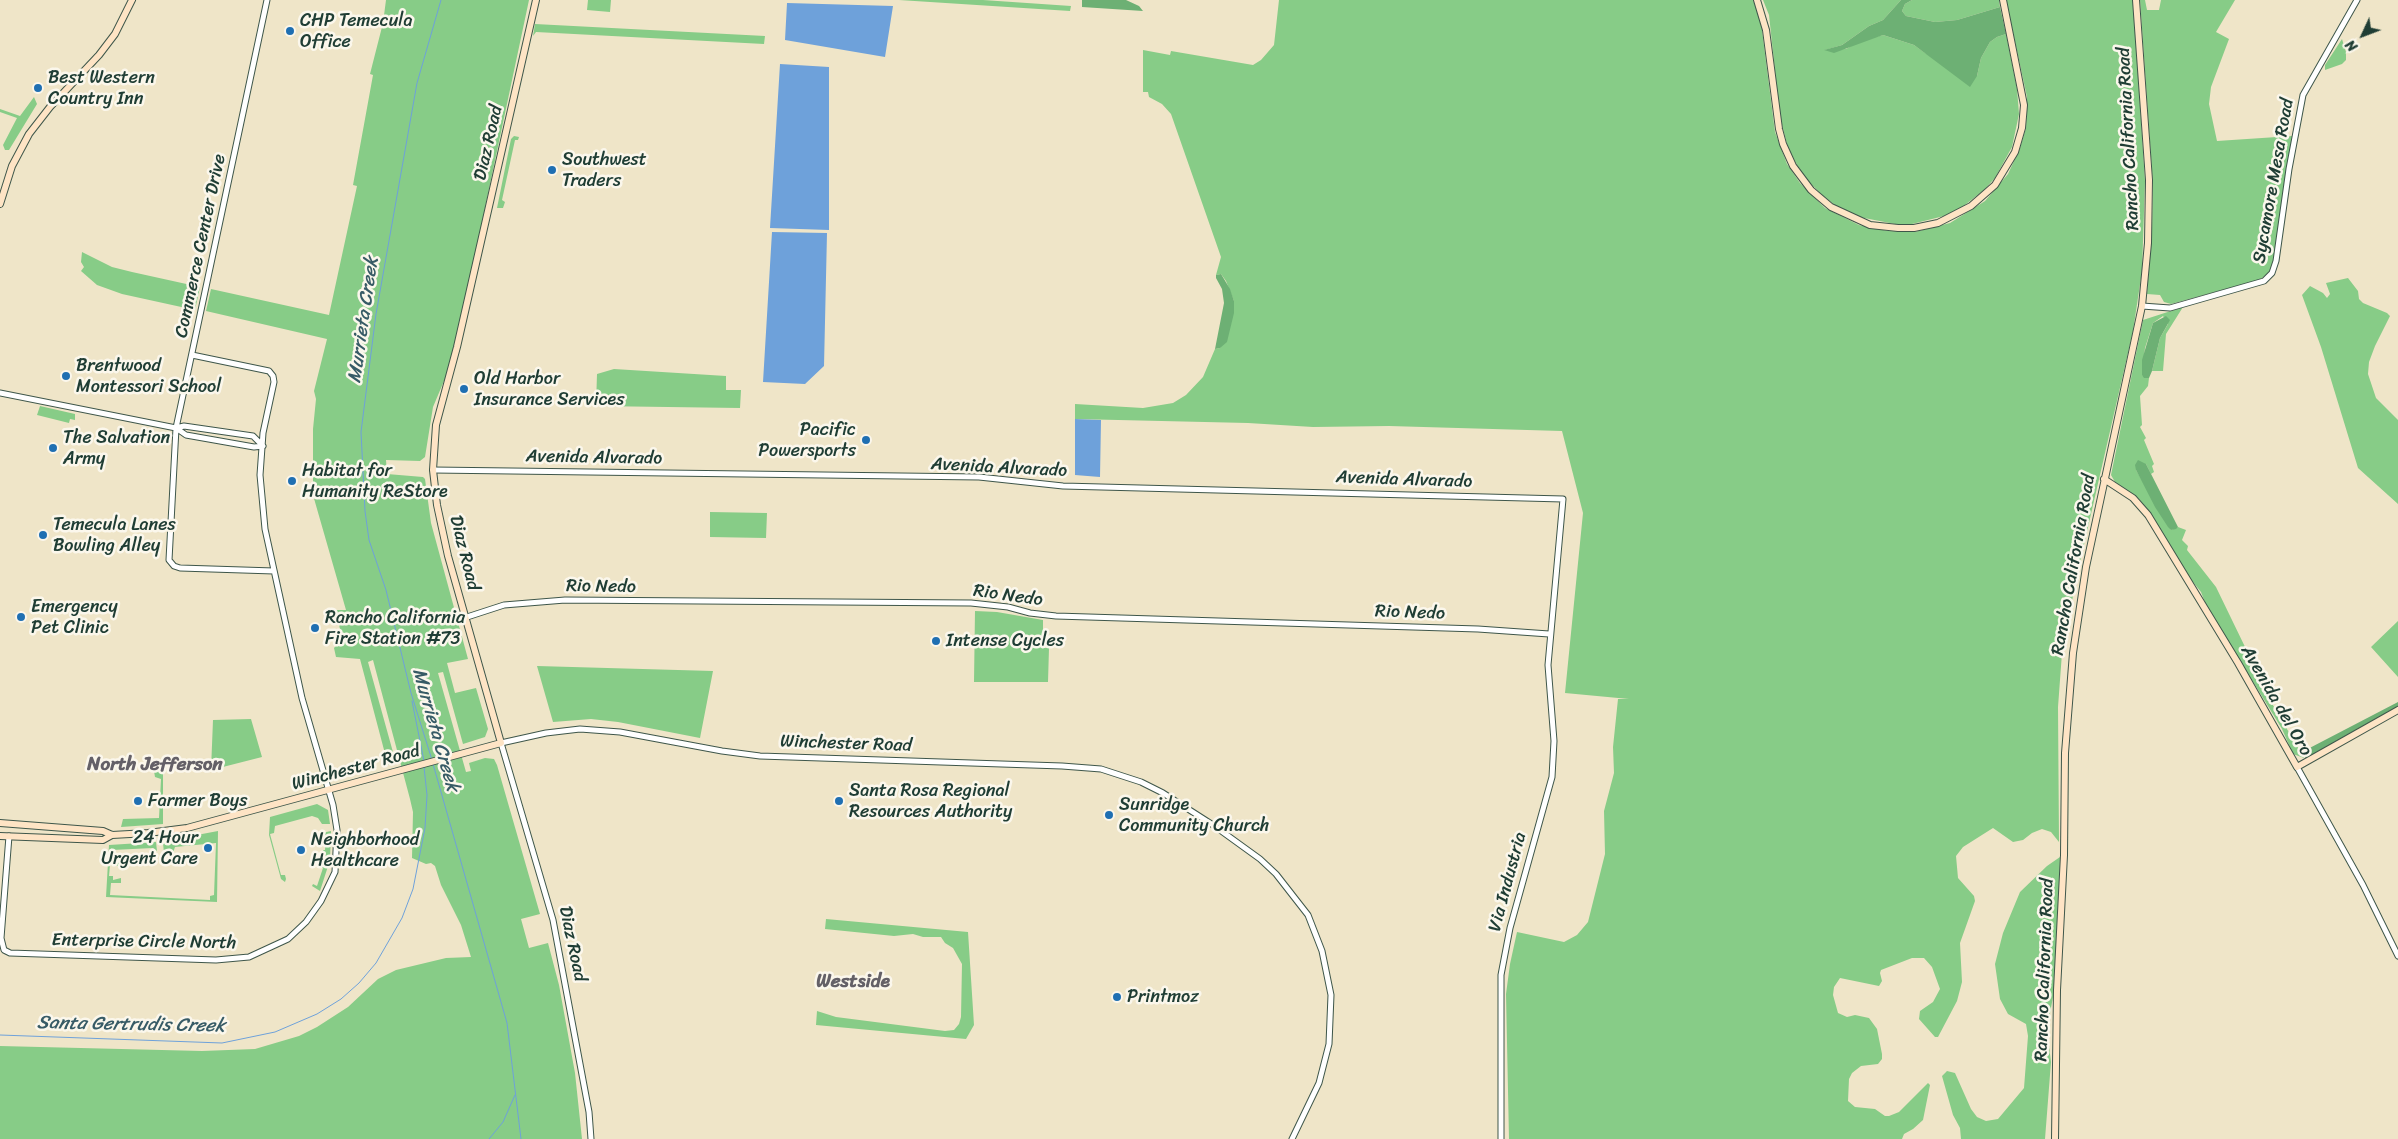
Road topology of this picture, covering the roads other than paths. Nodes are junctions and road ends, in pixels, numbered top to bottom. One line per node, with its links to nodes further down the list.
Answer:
1 (132, 0): 8 (main road)
2 (267, 0): 10 (street, Commerce Center Drive)
3 (536, 0): 14 (main road, Diaz Road)
4 (1757, 0): 5 (main road)
5 (2003, 0)
6 (2136, 0): 9 (main road, Rancho California Road)
7 (2357, 0): 9 (street, Sycamore Mesa Road)
8 (0, 204)
9 (2142, 306): 15 (main road, Rancho California Road)
10 (192, 355): 12 (street, Commerce Center Drive); 13 (street)
11 (0, 393): 12 (street)
12 (176, 428): 13 (street); 13 (street); 17 (street, Commerce Center Drive)
13 (263, 446): 17 (street)
14 (433, 470): 16 (street, Avenida Alvarado); 18 (main road, Diaz Road)
15 (2104, 479): 22 (main road, Avenida del Oro); 32 (main road, Rancho California Road)
16 (1563, 498): 19 (street, Via Industria)
17 (274, 571): 23 (street)
18 (464, 618): 19 (street, Rio Nedo); 21 (main road, Diaz Road)
19 (1549, 634): 31 (street, Via Industria)
20 (2398, 710): 22 (main road)
21 (502, 744): 23 (main road, Winchester Road); 29 (street, Diaz Road); 30 (street, Winchester Road)
22 (2297, 767): 28 (street, Avenida del Oro)
23 (329, 790): 25 (main road, Winchester Road); 27 (street, Enterprise Circle North)
24 (0, 823): 25 (main road, Winchester Road)
25 (112, 835): 27 (main road, Winchester Road)
26 (0, 836): 27 (main road, Winchester Road)
27 (8, 836)
28 (2398, 956)
29 (591, 1139)
30 (1292, 1139)
31 (1502, 1139)
32 (2055, 1139)

